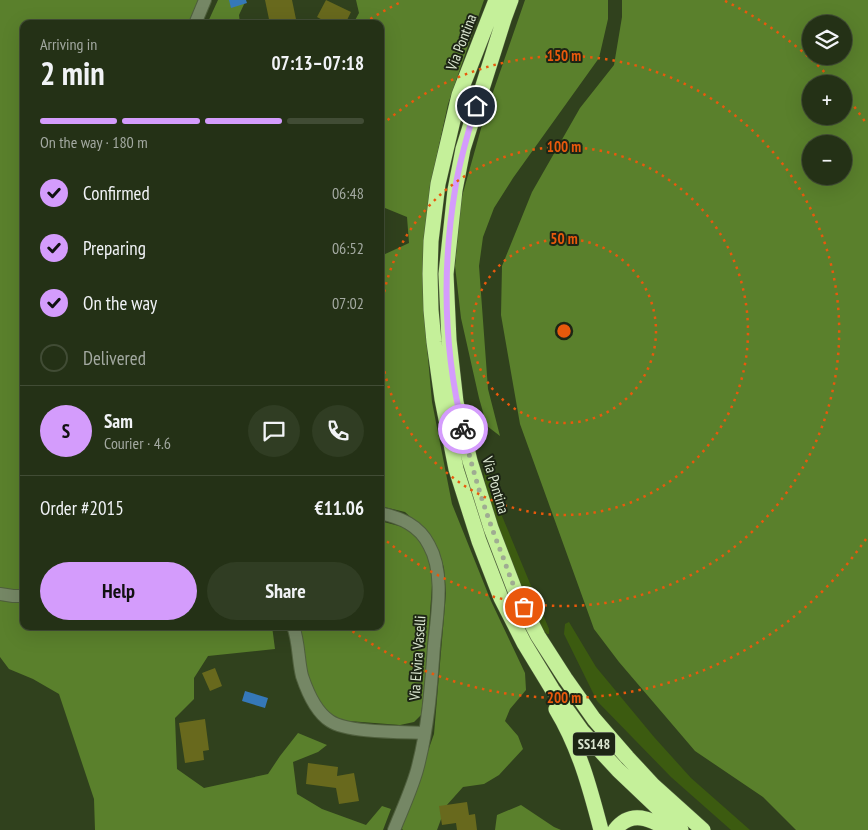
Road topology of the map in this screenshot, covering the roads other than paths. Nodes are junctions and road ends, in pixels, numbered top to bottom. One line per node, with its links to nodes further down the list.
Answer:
1 (205, 0): 4 (street)
2 (496, 0): 9 (highway, Via Pontina / SS148)
3 (511, 0): 16 (highway, Via Pontina / SS148)
4 (196, 20)
5 (384, 515): 10 (street, Via Elvira Vaselli)
6 (0, 594): 7 (street)
7 (20, 596)
8 (294, 630): 10 (street)
9 (524, 643): 12 (highway); 15 (highway, Via Pontina / SS148)
10 (425, 733): 11 (street, Via Elvira Vaselli)
11 (394, 830)
12 (601, 830)
13 (615, 830): 14 (highway)
14 (669, 830)
15 (682, 830)
16 (703, 830)

